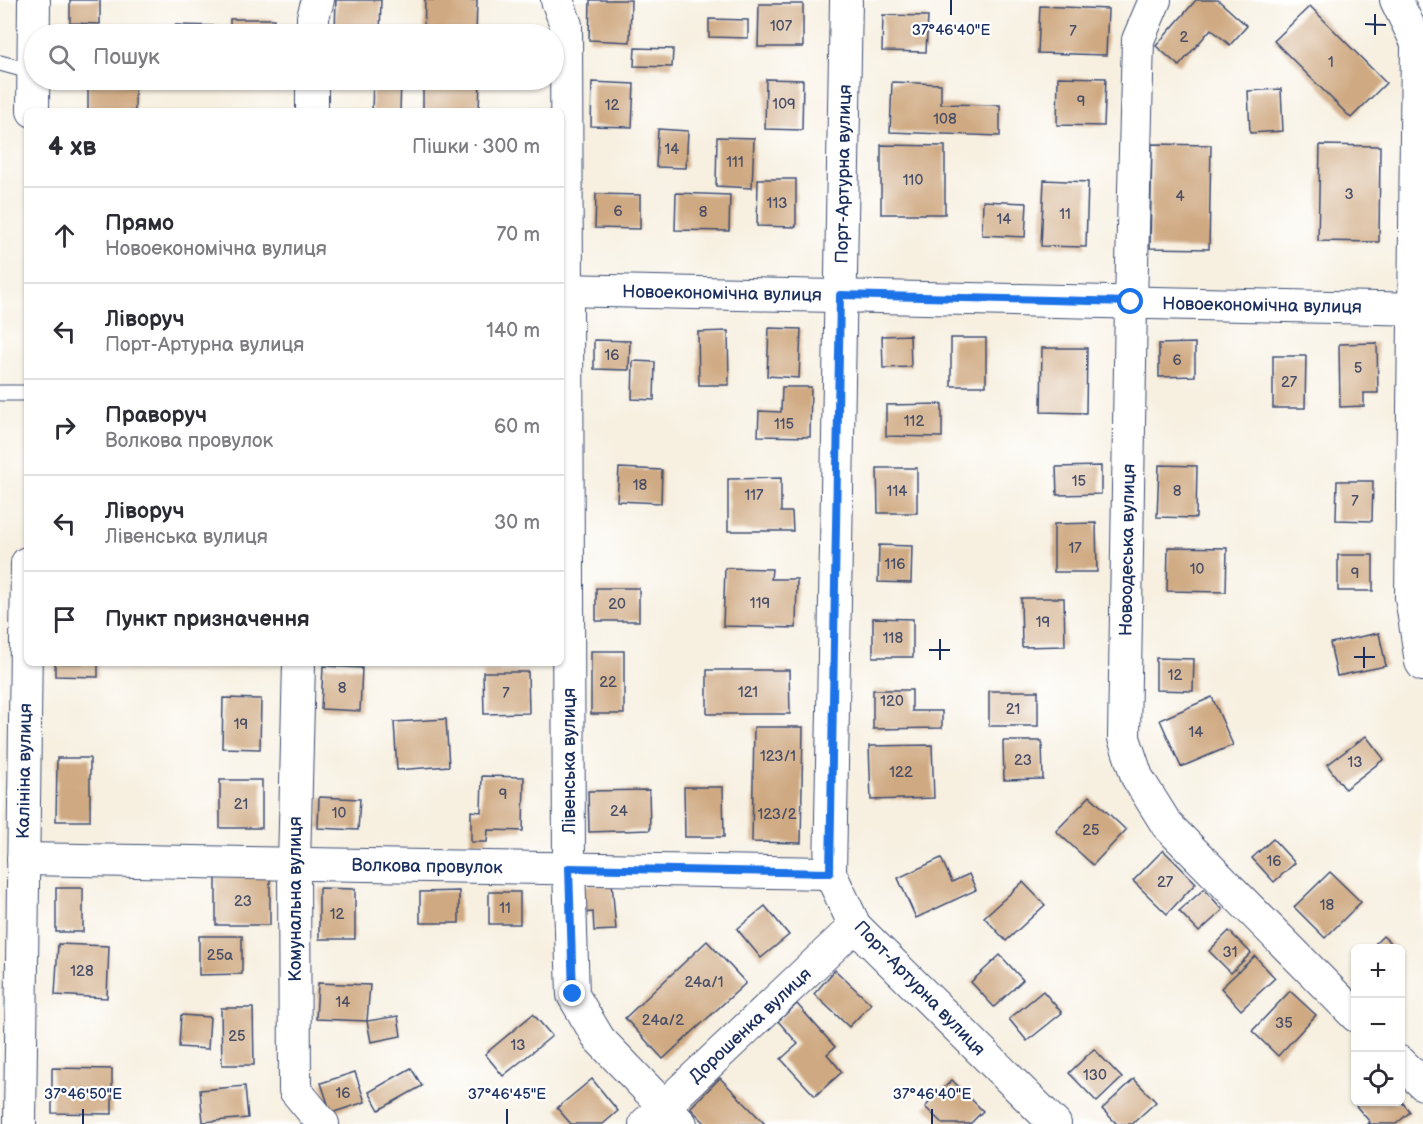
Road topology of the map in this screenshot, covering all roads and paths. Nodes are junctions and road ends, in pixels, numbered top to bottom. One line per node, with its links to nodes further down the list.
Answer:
1 (34, 0): 7 (street)
2 (318, 0): 8 (street)
3 (557, 0): 15 (street, Лівенська вулиця)
4 (846, 0): 16 (street, Порт-Артурна вулиця)
5 (1155, 0): 17 (street, Новоодеська вулиця)
6 (1396, 0): 18 (street)
7 (34, 24)
8 (313, 24)
9 (0, 63): 10 (lane)
10 (24, 70)
11 (33, 90): 13 (street)
12 (312, 90): 14 (street)
13 (33, 108)
14 (312, 108)
15 (564, 290): 16 (street, Новоекономічна вулиця); 26 (street, Лівенська вулиця)
16 (840, 295): 17 (street, Новоекономічна вулиця); 27 (street, Порт-Артурна вулиця)
17 (1131, 302): 18 (street, Новоекономічна вулиця); 29 (street, Новоодеська вулиця)
18 (1418, 309): 21 (street)
19 (0, 393): 20 (lane)
20 (24, 393)
21 (1423, 665)
22 (26, 666): 24 (street, Калініна вулиця)
23 (299, 666): 25 (street, Комунальна вулиця)
24 (23, 859): 25 (street, Волкова провулок); 33 (street, Калініна вулиця)
25 (294, 864): 26 (street, Волкова провулок); 34 (street, Комунальна вулиця)
26 (569, 868): 27 (street, Волкова провулок); 32 (street, Лівенська вулиця)
27 (830, 873): 28 (street, Порт-Артурна вулиця)
28 (855, 926): 32 (street, Дорошенка вулиця); 35 (street, Порт-Артурна вулиця)
29 (1351, 1011)
30 (1405, 1066): 31 (street)
31 (1423, 1084)
32 (663, 1118)
33 (20, 1124)
34 (323, 1124)
35 (1055, 1124)

